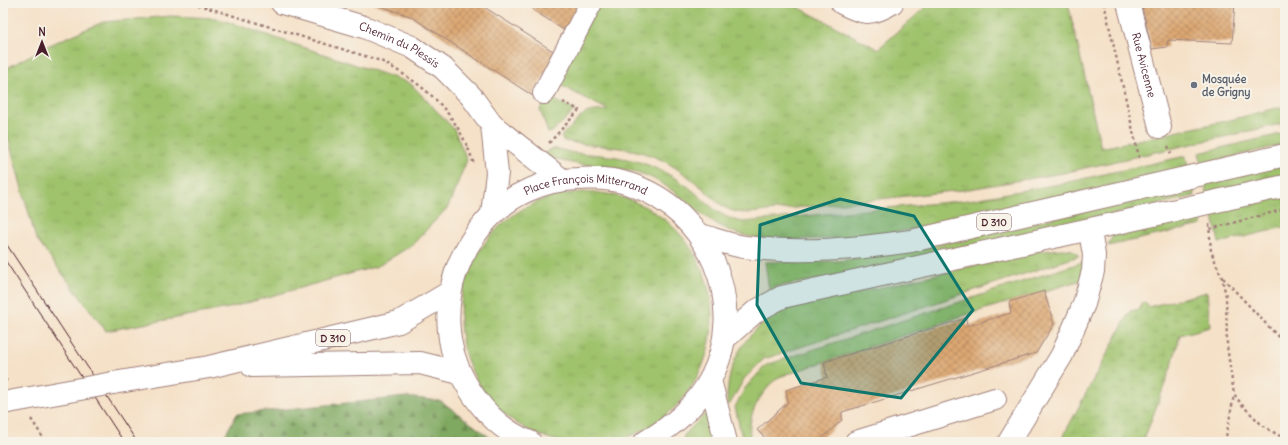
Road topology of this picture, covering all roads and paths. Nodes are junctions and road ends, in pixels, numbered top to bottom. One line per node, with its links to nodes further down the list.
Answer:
1 (192, 3): 15 (path)
2 (591, 3): 8 (main road)
3 (842, 3): 4 (main road)
4 (892, 3)
5 (1104, 3): 14 (path)
6 (1128, 3): 11 (main road, Rue Avicenne)
7 (296, 5): 10 (main road, Chemin du Plessis)
8 (544, 93)
9 (580, 110): 12 (path)
10 (492, 125): 16 (main road, Chemin du Plessis); 19 (main road, Chemin du Plessis)
11 (1160, 127)
12 (549, 144)
13 (1285, 155): 23 (main road, D 310)
14 (1140, 162)
15 (476, 169)
16 (561, 179): 19 (main road, Place François Mitterrand); 23 (main road, Place François Mitterrand)
17 (1285, 186): 22 (main road)
18 (1285, 209): 21 (path)
19 (492, 214): 25 (main road, Place François Mitterrand)
20 (1209, 222): 21 (path)
21 (1210, 229): 24 (path)
22 (1090, 230): 26 (main road); 39 (main road)
23 (700, 235): 26 (main road, Place François Mitterrand)
24 (1222, 278): 27 (path); 31 (path)
25 (450, 292): 28 (main road, D 310); 29 (main road, Place François Mitterrand)
26 (724, 339): 30 (main road, Place François Mitterrand)
27 (1285, 344)
28 (209, 367): 29 (main road, D 310); 33 (main road, D 310, bridge)
29 (460, 373): 35 (main road, Place François Mitterrand)
30 (710, 380): 36 (main road, Place François Mitterrand); 37 (main road)
31 (1234, 394): 34 (path); 40 (path)
32 (995, 399): 38 (main road)
33 (3, 403)
34 (1285, 439)
35 (525, 441)
36 (645, 442)
37 (726, 442)
38 (856, 442)
39 (1008, 442)
40 (1225, 442)

